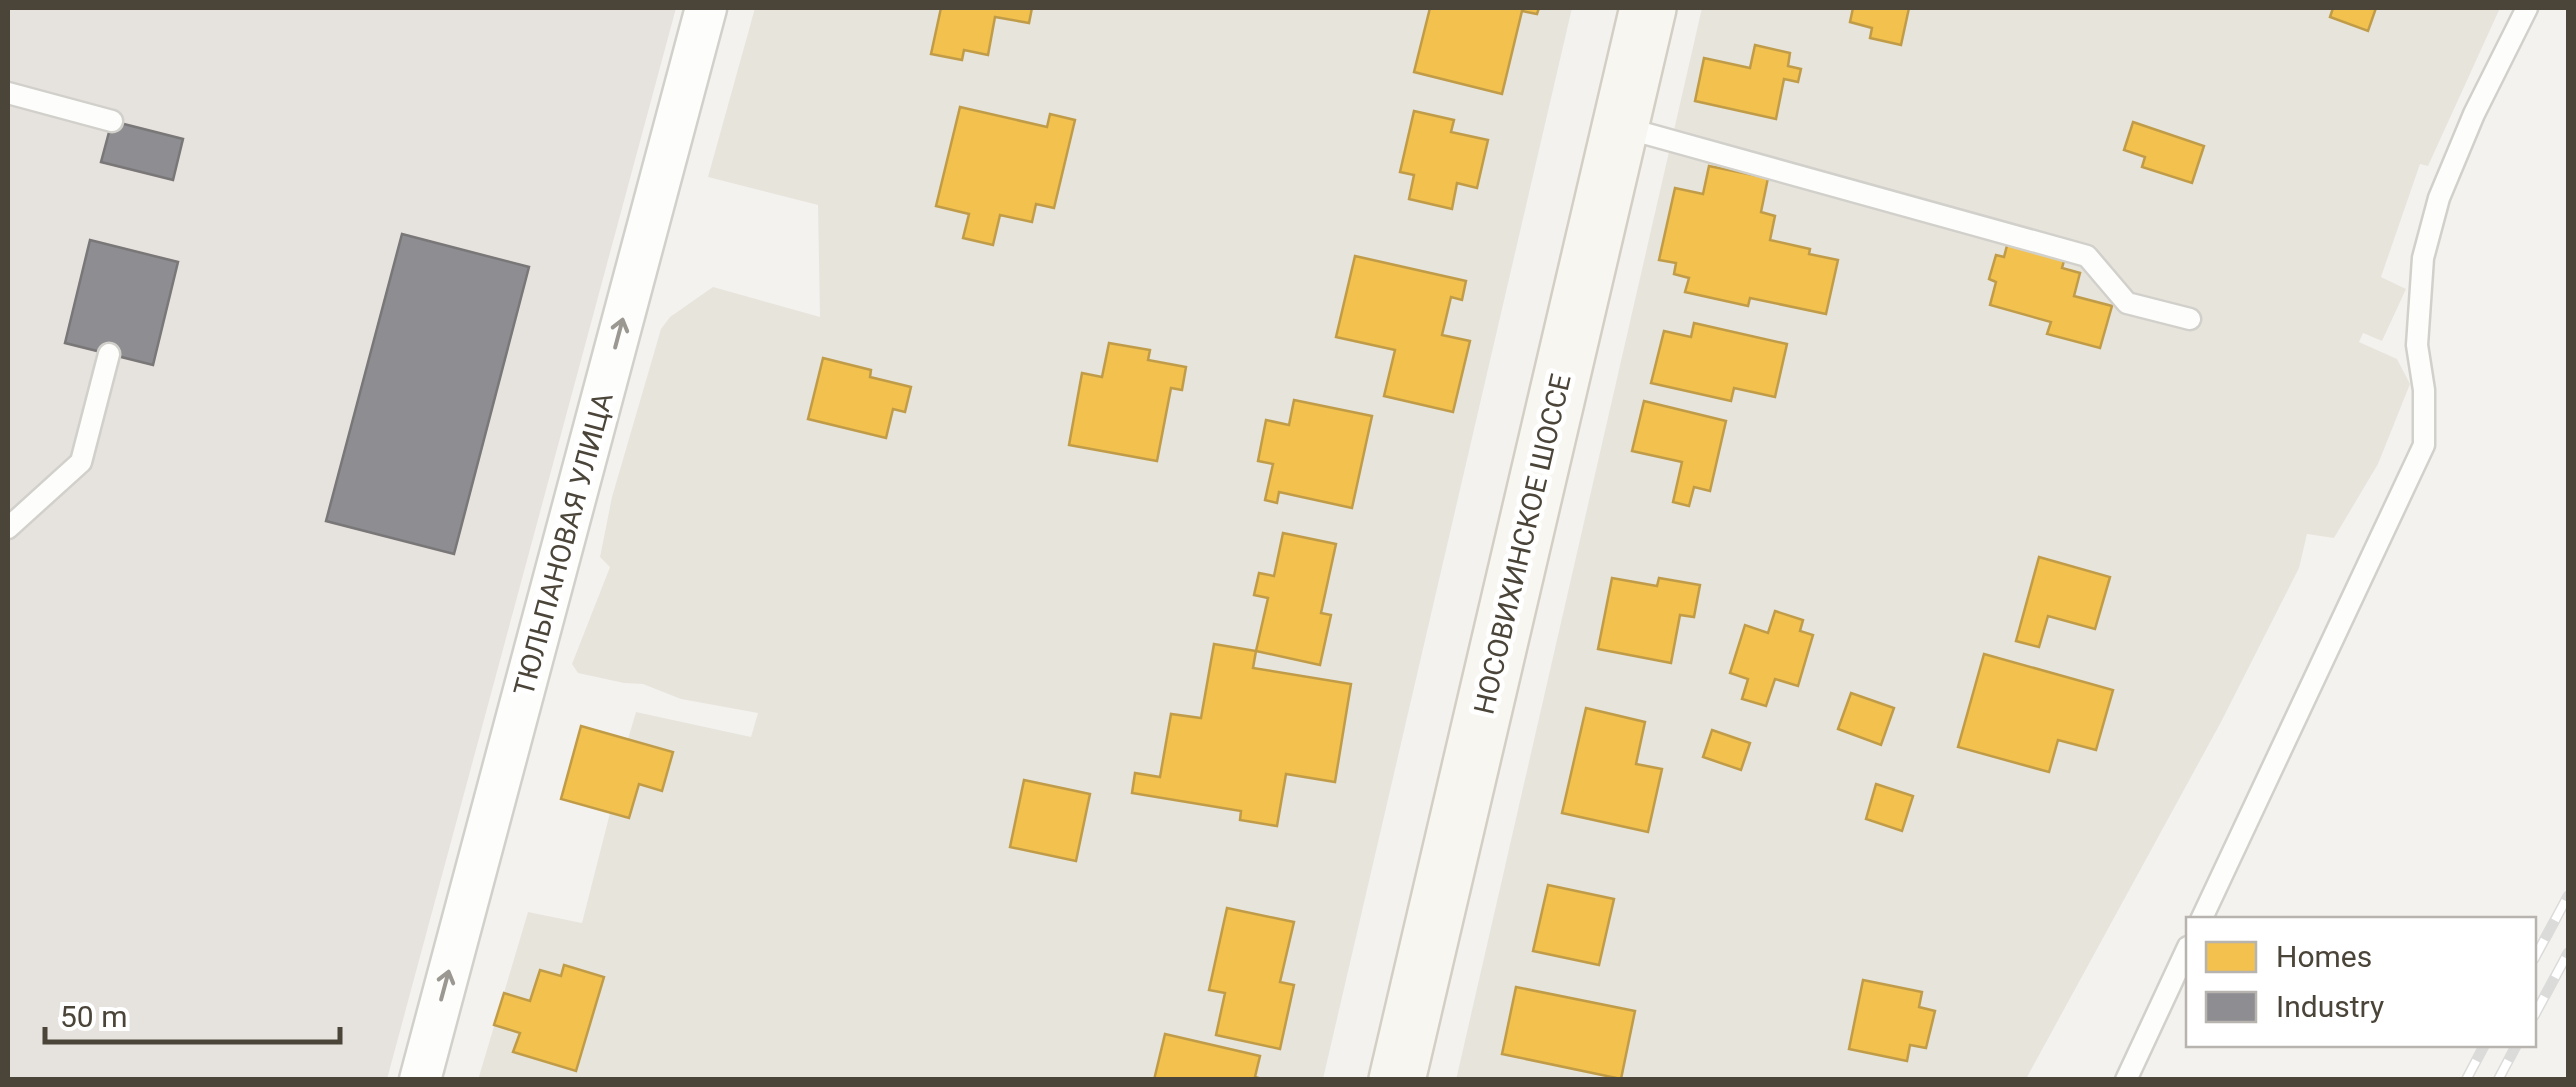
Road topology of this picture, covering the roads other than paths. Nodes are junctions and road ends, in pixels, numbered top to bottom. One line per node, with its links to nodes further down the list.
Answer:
1 (706, 8): 12 (street, ТЮЛЬПАНОВАЯ УЛИЦА, one-way to 1)
2 (1648, 8): 6 (main road, НОСОВИХИНСКОЕ ШОССЕ)
3 (2527, 8): 10 (lane)
4 (8, 93): 5 (lane)
5 (112, 121)
6 (1620, 126): 7 (lane); 13 (main road, НОСОВИХИНСКОЕ ШОССЕ)
7 (2190, 319)
8 (109, 354): 9 (lane)
9 (8, 528)
10 (2203, 917)
11 (2186, 951): 14 (lane)
12 (420, 1080)
13 (1397, 1080)
14 (2126, 1080)

